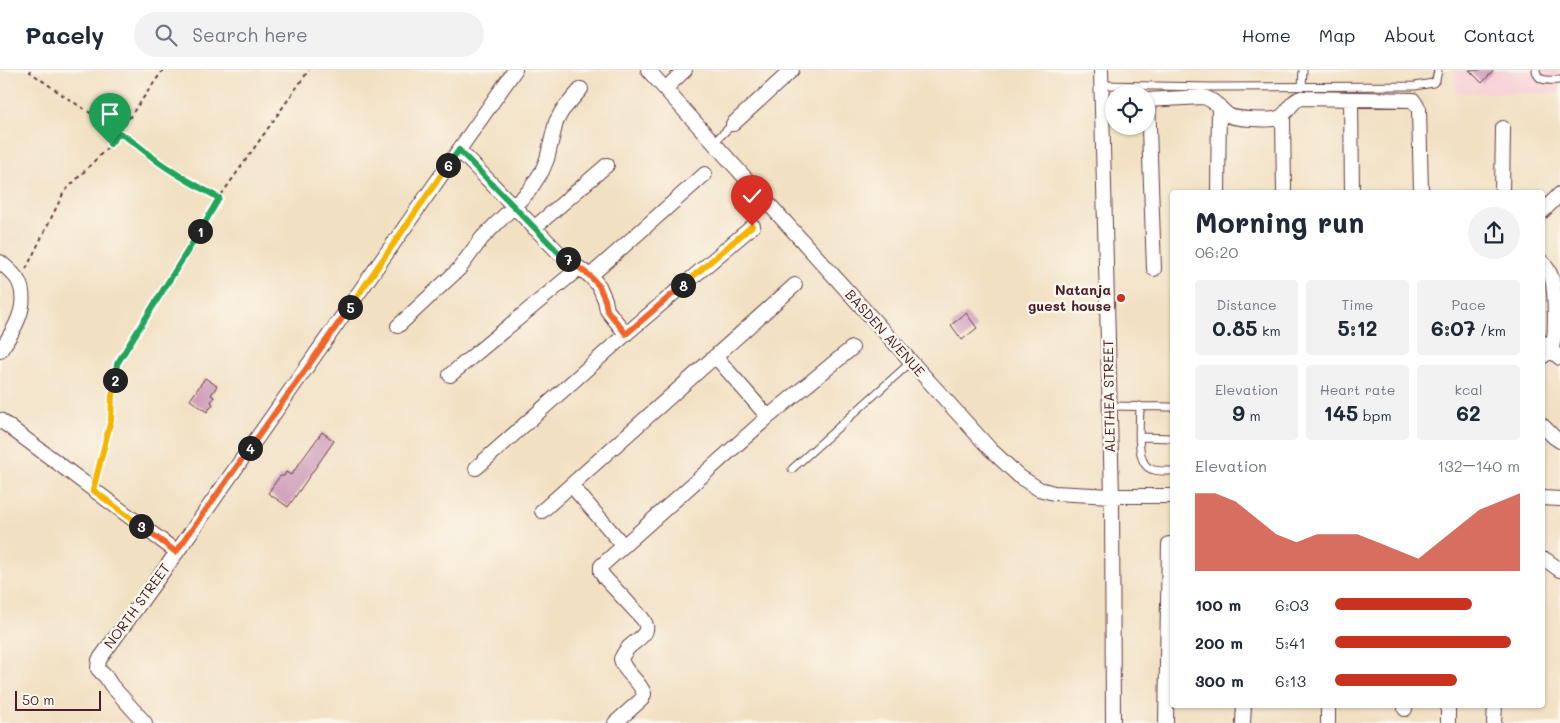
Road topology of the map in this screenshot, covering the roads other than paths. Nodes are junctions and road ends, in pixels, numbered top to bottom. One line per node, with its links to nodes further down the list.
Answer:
1 (515, 70): 25 (street, NORTH STREET)
2 (648, 70): 11 (street, BASDEN AVENUE)
3 (673, 70): 11 (street)
4 (685, 70): 11 (street)
5 (792, 70): 20 (street)
6 (1101, 70): 12 (street, ALETHEA STREET)
7 (1302, 70): 13 (lane)
8 (1438, 70): 13 (lane)
9 (1536, 70): 10 (lane)
10 (1560, 80)
11 (662, 85): 24 (street, BASDEN AVENUE)
12 (1102, 85): 13 (lane); 15 (street, ALETHEA STREET)
13 (1302, 87)
14 (581, 89): 34 (street)
15 (1105, 94)
16 (1351, 99): 19 (street); 30 (street); 31 (street)
17 (1155, 100): 18 (street)
18 (1219, 106): 19 (street); 28 (street)
19 (1283, 116): 29 (street)
20 (733, 124): 24 (lane)
21 (1503, 128): 32 (street)
22 (1108, 135): 51 (street, ALETHEA STREET)
23 (1148, 135): 40 (street)
24 (713, 143): 49 (street, BASDEN AVENUE)
25 (459, 150): 34 (street); 71 (street, NORTH STREET)
26 (607, 165): 37 (street)
27 (705, 174): 41 (street)
28 (1218, 190)
29 (1284, 190)
30 (1352, 190)
31 (1421, 190)
32 (1502, 190)
33 (1560, 194): 35 (street)
34 (513, 206): 37 (street); 43 (street)
35 (1545, 209)
36 (752, 226): 44 (street)
37 (534, 228): 41 (street)
38 (0, 262): 46 (street)
39 (1545, 266): 47 (street)
40 (1154, 269)
41 (585, 272): 44 (street); 50 (street)
42 (795, 285): 48 (street)
43 (398, 326)
44 (626, 334): 60 (street)
45 (852, 348): 54 (street)
46 (0, 352)
47 (1549, 352)
48 (715, 356): 54 (street); 63 (street)
49 (911, 362): 61 (lane); 64 (street, BASDEN AVENUE)
50 (450, 375)
51 (1110, 406): 52 (lane); 64 (street, ALETHEA STREET)
52 (1140, 406): 53 (lane); 57 (lane)
53 (1170, 407)
54 (768, 417): 70 (street)
55 (0, 420): 71 (street)
56 (1545, 428): 59 (street)
57 (1140, 437): 58 (lane); 62 (lane)
58 (1170, 438)
59 (1560, 441)
60 (476, 468)
61 (792, 469)
62 (1170, 471)
63 (571, 485): 68 (street); 70 (street)
64 (1112, 496): 65 (street, BASDEN AVENUE); 80 (street, ALETHEA STREET)
65 (1170, 496)
66 (1545, 498): 67 (street)
67 (1560, 499)
68 (542, 511)
69 (1169, 544): 81 (street)
70 (623, 545): 79 (street)
71 (176, 552): 78 (street, NORTH STREET)
72 (1545, 560): 73 (street)
73 (1560, 570)
74 (1244, 708): 82 (street)
75 (1328, 708): 83 (street)
76 (1448, 708): 84 (street)
77 (1495, 708): 85 (street)
78 (145, 723)
79 (615, 723)
80 (1113, 723)
81 (1166, 723)
82 (1243, 723)
83 (1328, 723)
84 (1448, 723)
85 (1494, 723)

